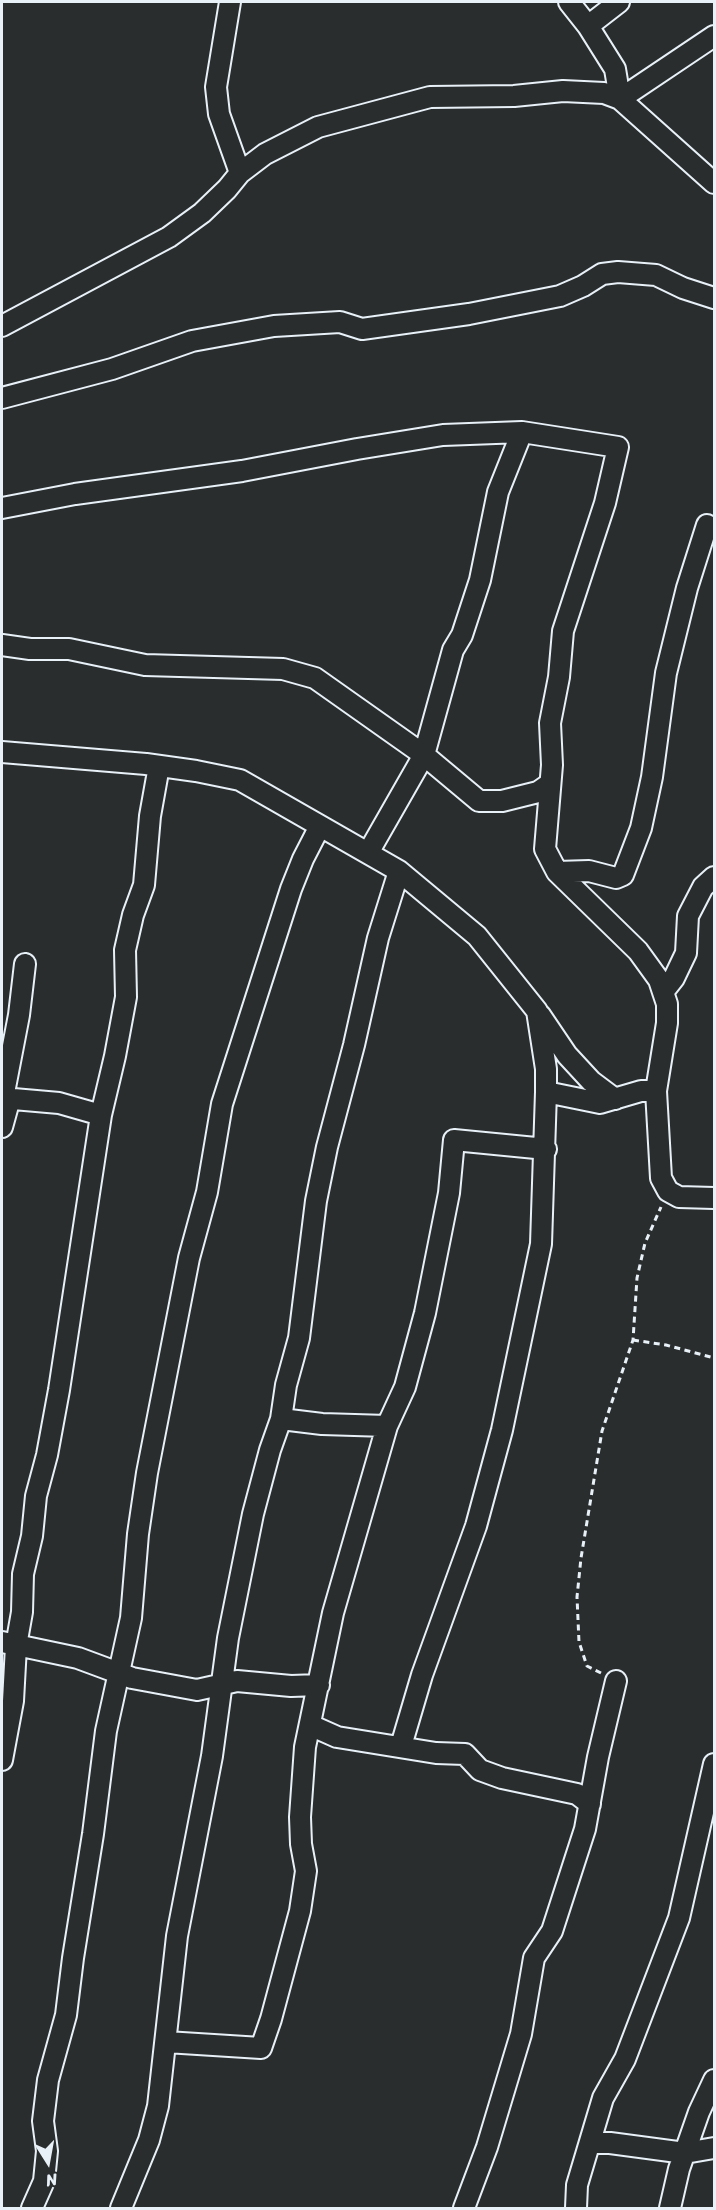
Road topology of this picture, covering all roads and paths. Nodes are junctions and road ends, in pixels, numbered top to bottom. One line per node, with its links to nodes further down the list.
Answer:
1 (230, 2): 7 (street)
2 (568, 2): 4 (street)
3 (620, 2): 4 (street)
4 (588, 26): 6 (street)
5 (714, 36): 6 (street)
6 (620, 99): 7 (street); 8 (street)
7 (240, 173): 10 (street)
8 (714, 183)
9 (714, 298): 11 (street)
10 (2, 326)
11 (2, 398)
12 (522, 432): 13 (street); 17 (street); 19 (street)
13 (2, 508)
14 (707, 525): 23 (street)
15 (2, 645): 17 (street)
16 (2, 752): 18 (street)
17 (424, 755): 19 (street); 21 (street)
18 (159, 766): 20 (street); 34 (street)
19 (548, 785): 23 (street)
20 (320, 826): 21 (street); 44 (street)
21 (368, 853): 22 (street)
22 (399, 871): 27 (street); 41 (street)
23 (557, 872): 26 (street)
24 (714, 877): 26 (street)
25 (25, 964): 32 (street)
26 (663, 992): 30 (street)
27 (537, 1011): 28 (street); 29 (street)
28 (567, 1055): 29 (street); 33 (street)
29 (546, 1069): 31 (street)
30 (656, 1091): 33 (street); 37 (street)
31 (546, 1092): 33 (street); 36 (street)
32 (5, 1098): 34 (street); 35 (street)
33 (615, 1099)
34 (101, 1115): 43 (street)
35 (2, 1127)
36 (546, 1149): 42 (street); 49 (street)
37 (668, 1191): 38 (street); 39 (path)
38 (714, 1198)
39 (633, 1340): 40 (path); 45 (path)
40 (714, 1358)
41 (280, 1419): 42 (street); 47 (street)
42 (387, 1426): 46 (street)
43 (9, 1644): 44 (street); 50 (street)
44 (118, 1671): 47 (street); 58 (street)
45 (616, 1681): 52 (street)
46 (319, 1685): 47 (street); 48 (street)
47 (220, 1686): 53 (street)
48 (310, 1725): 49 (street); 53 (street)
49 (401, 1746): 52 (street)
50 (2, 1760)
51 (714, 1764): 55 (street)
52 (590, 1804): 60 (street)
53 (166, 2042): 59 (street)
54 (714, 2080): 57 (street)
55 (590, 2143): 57 (street); 61 (street)
56 (714, 2148): 57 (street)
57 (685, 2152): 62 (street)
58 (32, 2208)
59 (121, 2208)
60 (464, 2208)
61 (576, 2208)
62 (670, 2208)

